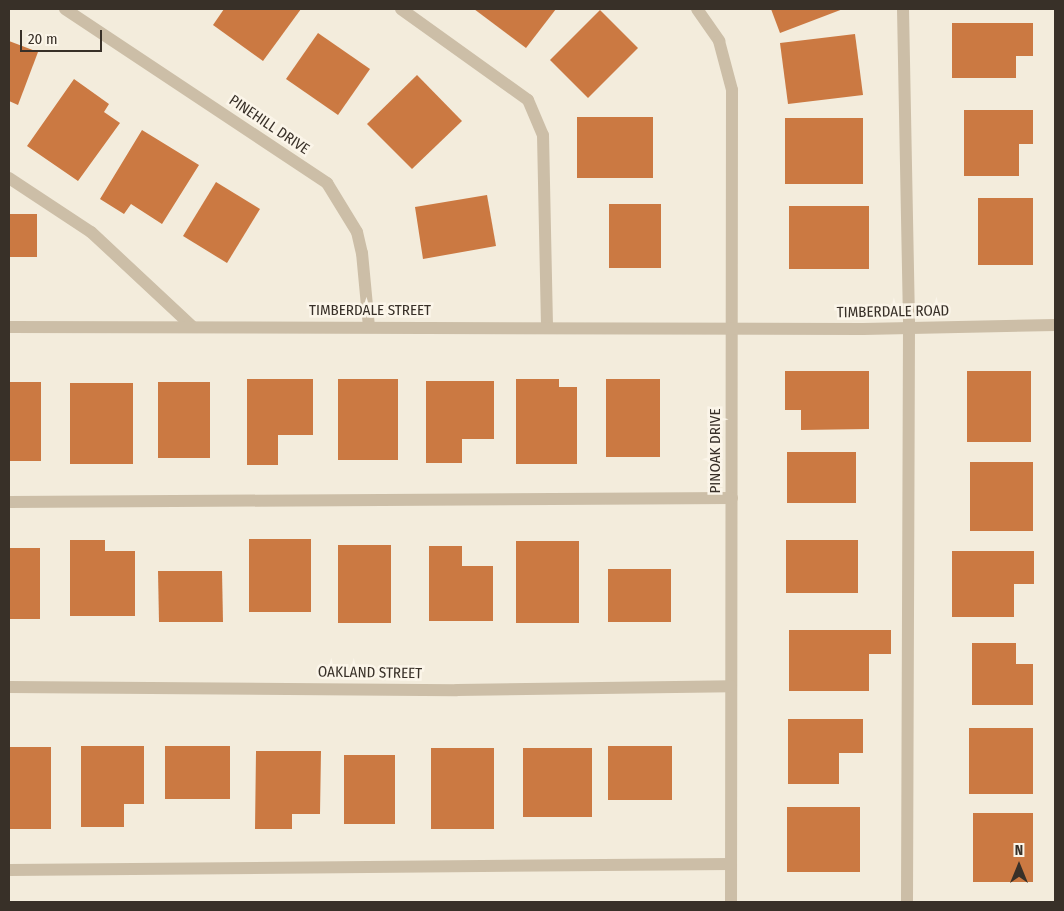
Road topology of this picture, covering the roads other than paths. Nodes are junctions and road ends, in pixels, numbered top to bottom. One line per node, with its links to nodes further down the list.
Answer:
1 (65, 9): 9 (street, PINEHILL DRIVE)
2 (401, 9): 10 (street)
3 (697, 9): 12 (street, PINOAK DRIVE)
4 (903, 9): 11 (street)
5 (9, 178): 8 (street)
6 (1055, 325): 11 (street, TIMBERDALE ROAD)
7 (9, 327): 8 (street, TIMBERDALE STREET)
8 (194, 327): 9 (street, TIMBERDALE STREET)
9 (369, 327): 10 (street, TIMBERDALE STREET)
10 (548, 328): 12 (street, TIMBERDALE STREET)
11 (909, 328): 12 (street, TIMBERDALE ROAD); 20 (street)
12 (732, 329): 13 (street, PINOAK DRIVE)
13 (732, 498): 14 (street); 15 (street, PINOAK DRIVE)
14 (9, 502)
15 (731, 686): 16 (street, OAKLAND STREET); 17 (street, PINOAK DRIVE)
16 (9, 687)
17 (731, 864): 18 (street); 19 (street, PINOAK DRIVE)
18 (9, 870)
19 (731, 902)
20 (908, 902)

